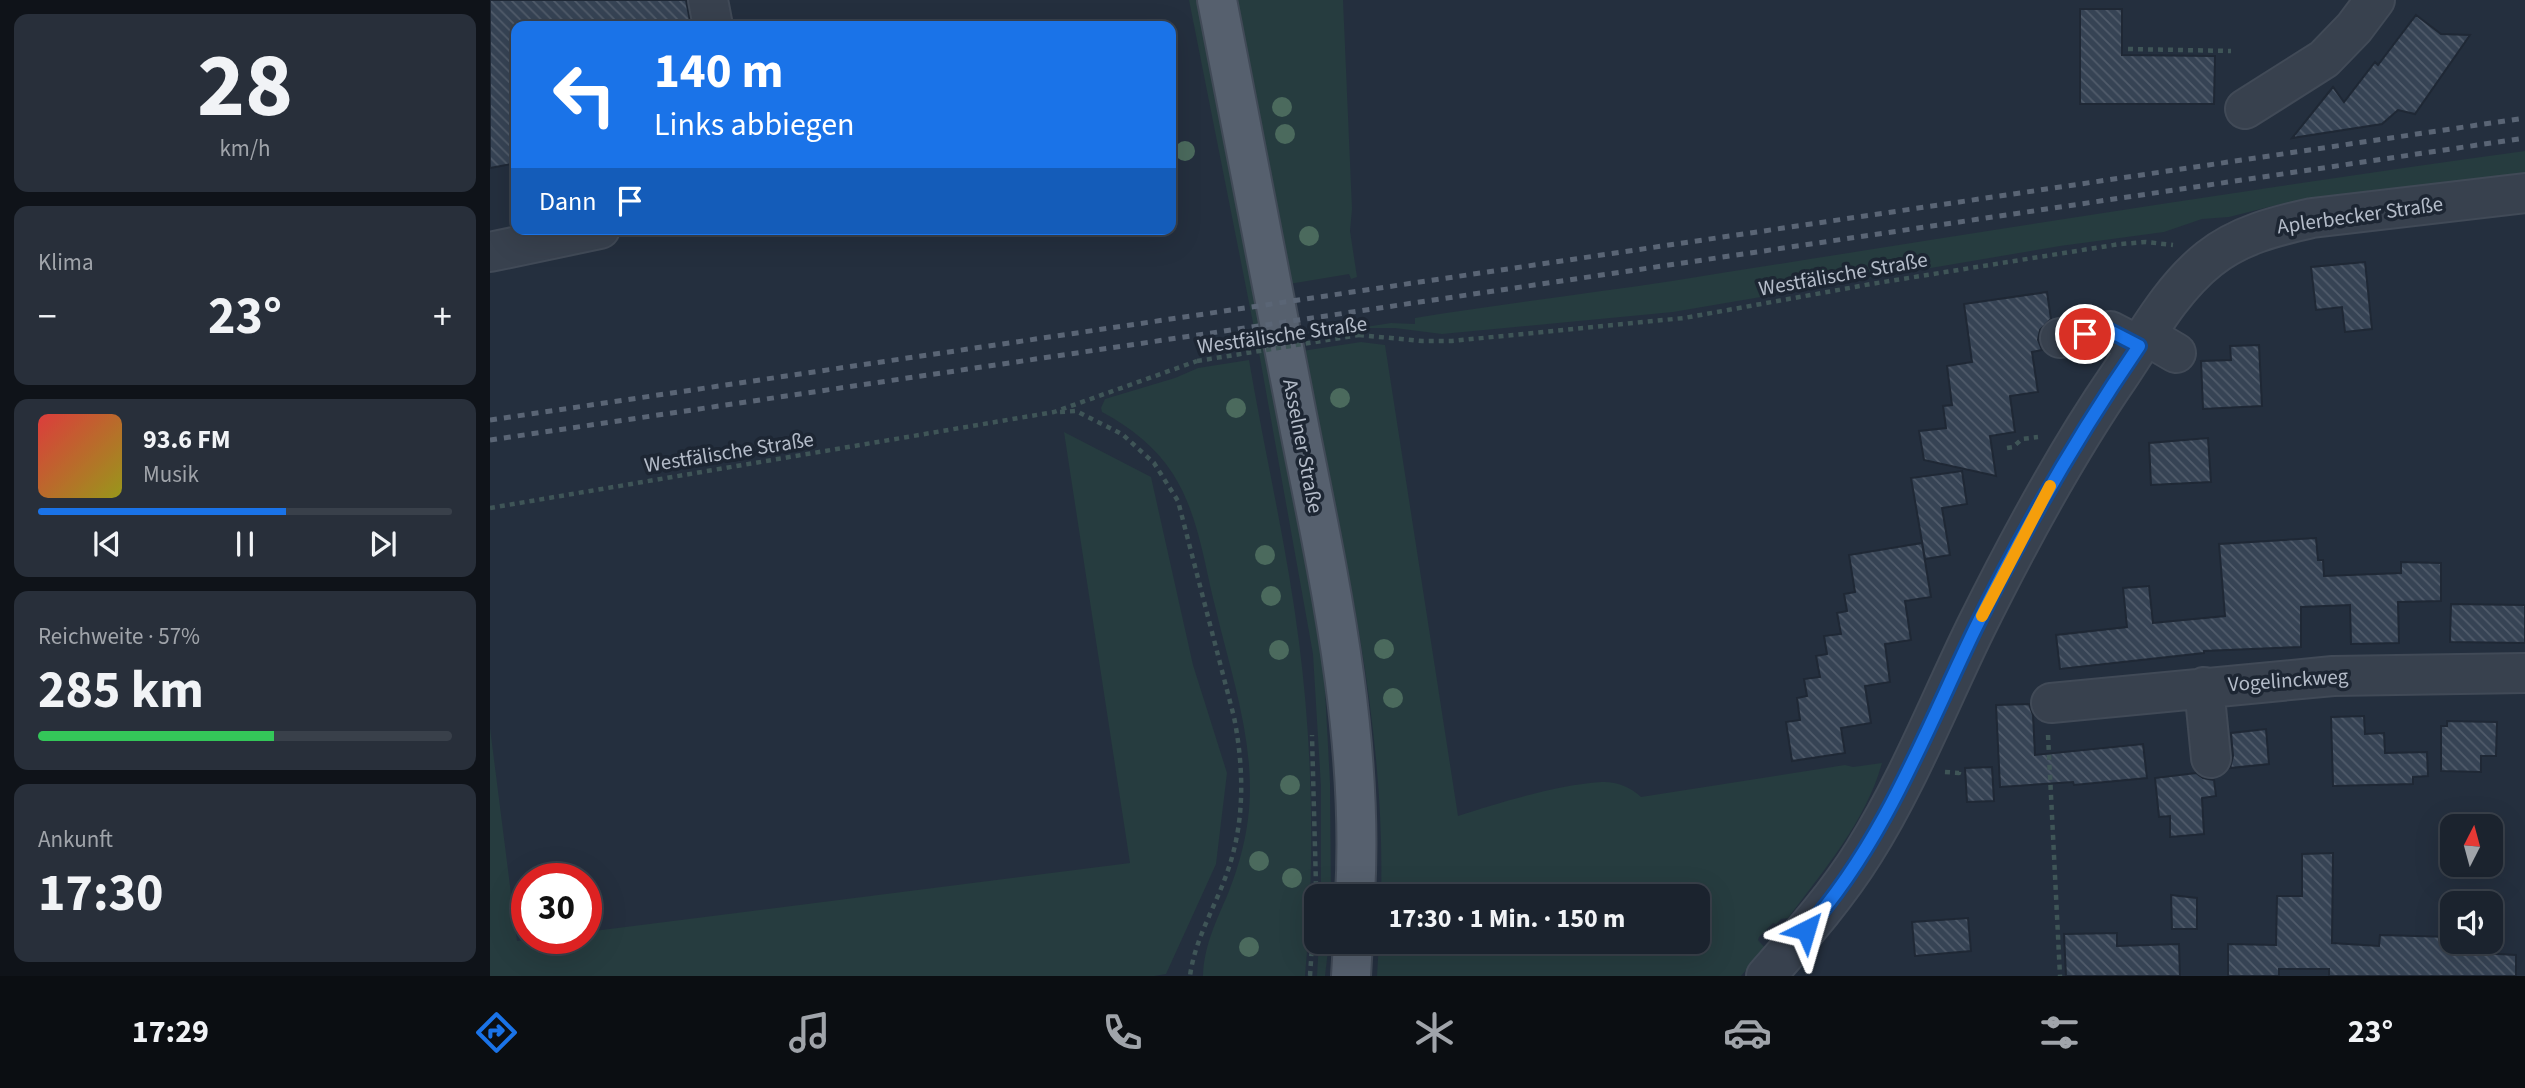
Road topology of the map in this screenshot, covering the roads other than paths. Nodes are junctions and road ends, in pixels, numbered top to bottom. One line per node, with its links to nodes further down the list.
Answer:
1 (708, 0): 4 (street)
2 (1217, 0): 15 (main road, Asselner Straße)
3 (2375, 0): 5 (street)
4 (712, 21)
5 (2245, 109)
6 (2525, 193): 10 (street, Aplerbecker Straße)
7 (571, 235): 8 (street)
8 (490, 252)
9 (2060, 338): 10 (street)
10 (2154, 345): 18 (street, Aplerbecker Straße)
11 (2525, 673): 12 (street, Vogelinckweg)
12 (2204, 687): 13 (street, Vogelinckweg); 14 (street)
13 (2051, 703)
14 (2211, 758)
15 (1355, 884)
16 (1352, 954): 17 (main road)
17 (1351, 976)
18 (1766, 976)

